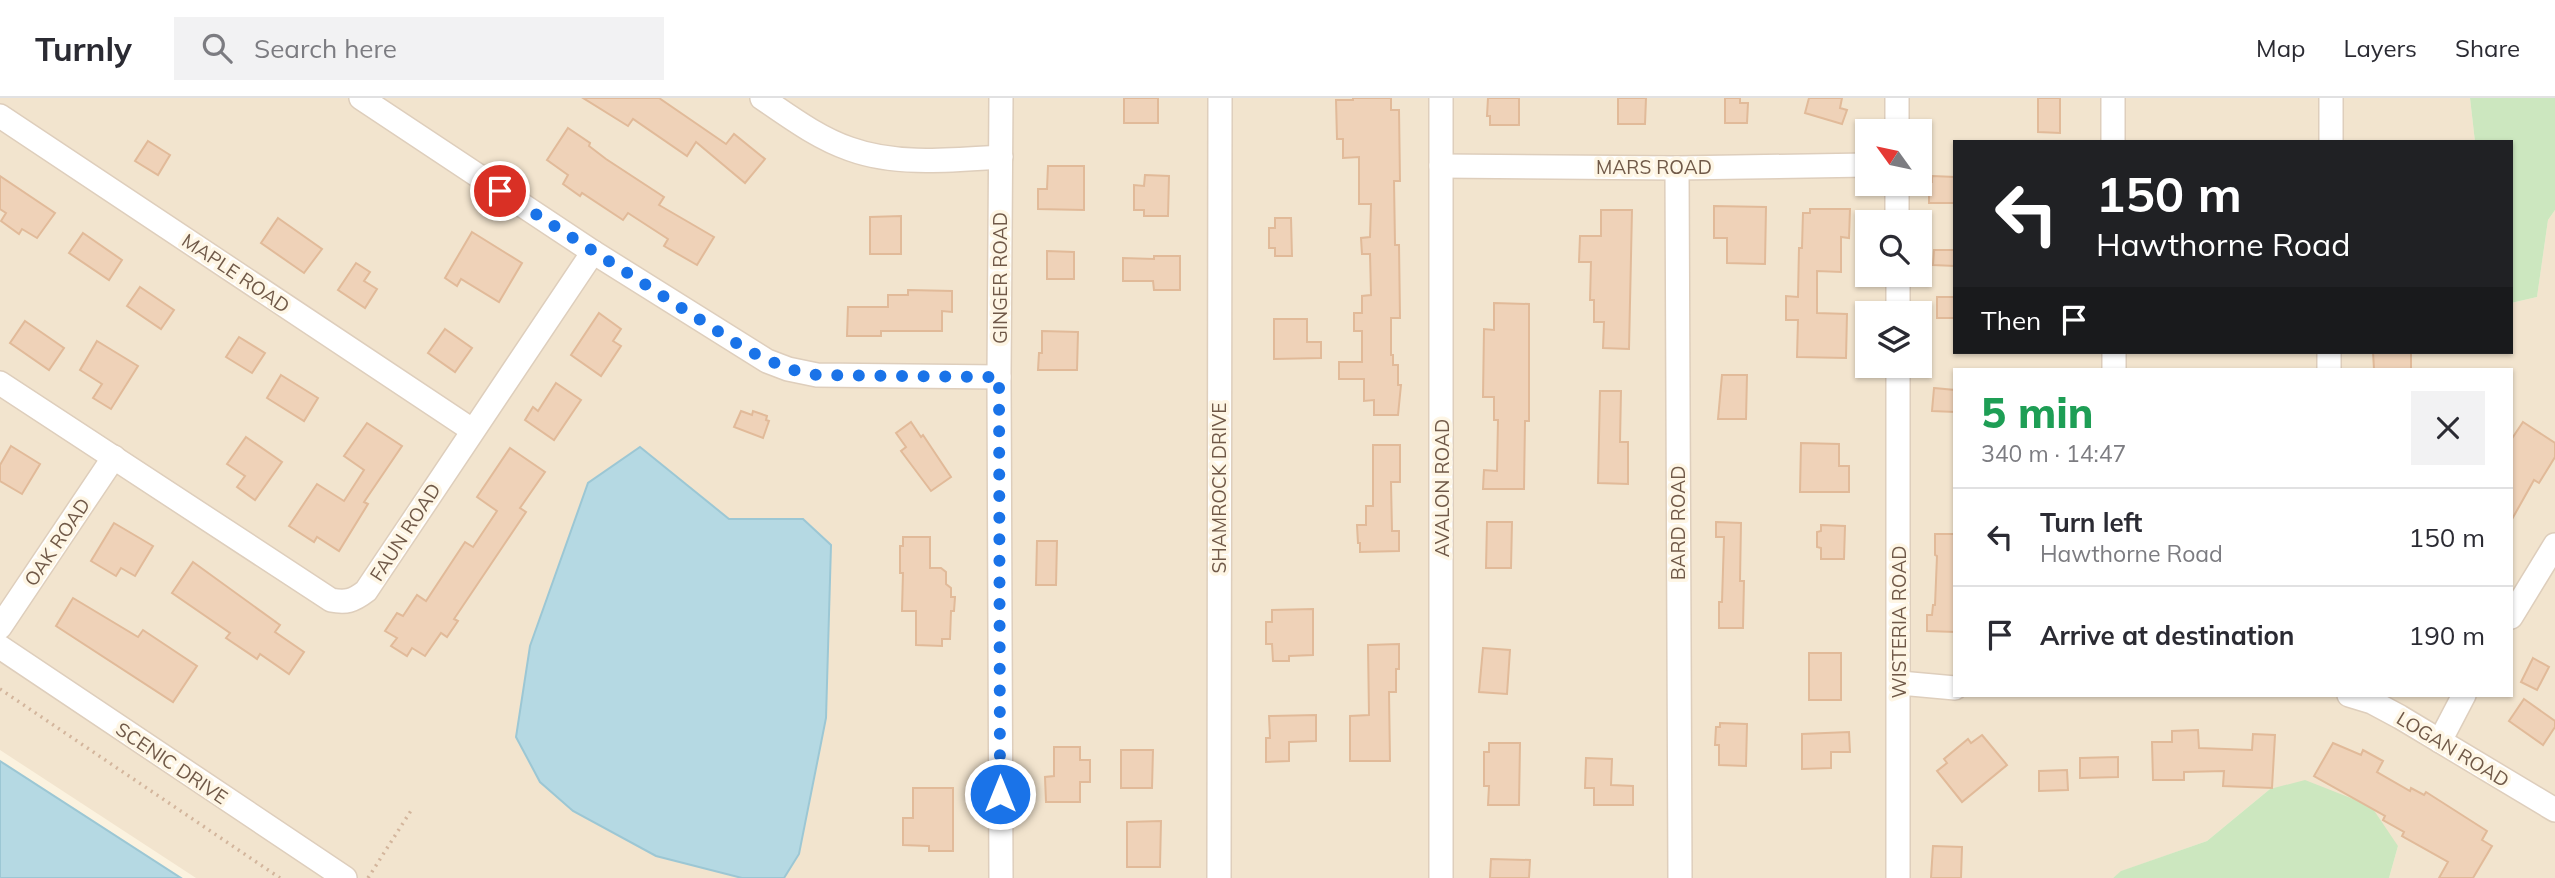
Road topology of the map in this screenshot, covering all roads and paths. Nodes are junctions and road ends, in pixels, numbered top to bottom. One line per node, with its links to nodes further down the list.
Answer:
1 (7, 98): 10 (street)
2 (360, 98): 19 (street)
3 (762, 98): 15 (street)
4 (1001, 98): 15 (street, GINGER ROAD)
5 (1220, 98): 41 (street, SHAMROCK DRIVE)
6 (1441, 98): 17 (street, AVALON ROAD)
7 (1897, 98): 12 (street)
8 (2113, 98): 13 (street)
9 (2331, 98): 14 (street)
10 (0, 109)
11 (0, 116): 23 (street, MAPLE ROAD)
12 (1897, 119)
13 (2113, 140)
14 (2331, 140)
15 (1001, 157): 20 (street, GINGER ROAD)
16 (1855, 165): 18 (street, MARS ROAD)
17 (1441, 166): 18 (street, MARS ROAD); 42 (street, AVALON ROAD)
18 (1676, 168): 43 (street, BARD ROAD)
19 (593, 252): 20 (street); 23 (street, FAUN ROAD)
20 (999, 377): 40 (street, GINGER ROAD)
21 (1898, 378): 29 (street, WISTERIA ROAD)
22 (0, 383): 24 (street, FAUN ROAD)
23 (472, 430): 24 (street, FAUN ROAD)
24 (114, 457): 27 (street, OAK ROAD)
25 (2555, 545): 26 (street)
26 (2513, 614)
27 (0, 627)
28 (0, 647): 38 (street, SCENIC DRIVE)
29 (1900, 683): 31 (street); 44 (street, WISTERIA ROAD)
30 (0, 688): 37 (path)
31 (1953, 688)
32 (2356, 697): 34 (street, LOGAN ROAD)
33 (2463, 697): 34 (street)
34 (2440, 741): 36 (street, LOGAN ROAD)
35 (412, 809): 39 (path)
36 (2555, 810)
37 (280, 878)
38 (345, 878)
39 (368, 878)
40 (1001, 878)
41 (1219, 878)
42 (1441, 878)
43 (1680, 878)
44 (1899, 878)

